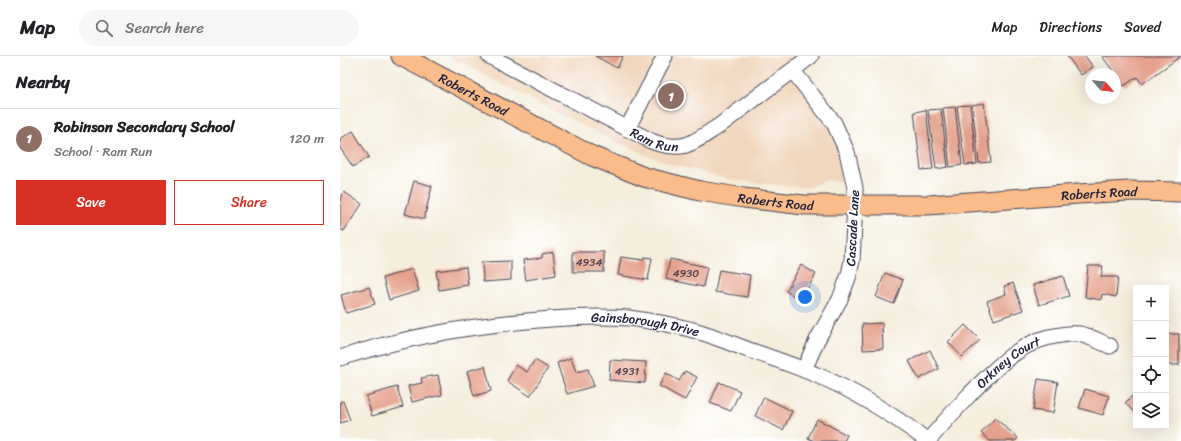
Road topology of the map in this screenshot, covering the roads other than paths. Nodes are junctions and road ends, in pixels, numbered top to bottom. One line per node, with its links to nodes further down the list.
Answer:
1 (401, 56): 8 (main road, Roberts Road)
2 (489, 56): 6 (street, Ram Run)
3 (665, 56): 6 (street)
4 (811, 56): 5 (street, Ram Run)
5 (793, 71): 6 (street, Ram Run); 8 (street, Cascade Lane)
6 (627, 129)
7 (1181, 192): 8 (main road, Roberts Road)
8 (855, 205): 11 (street, Cascade Lane)
9 (1110, 346): 12 (street, Orkney Court)
10 (340, 358): 11 (street, Gainsborough Drive)
11 (804, 370): 12 (street, Gainsborough Drive)
12 (928, 441)

